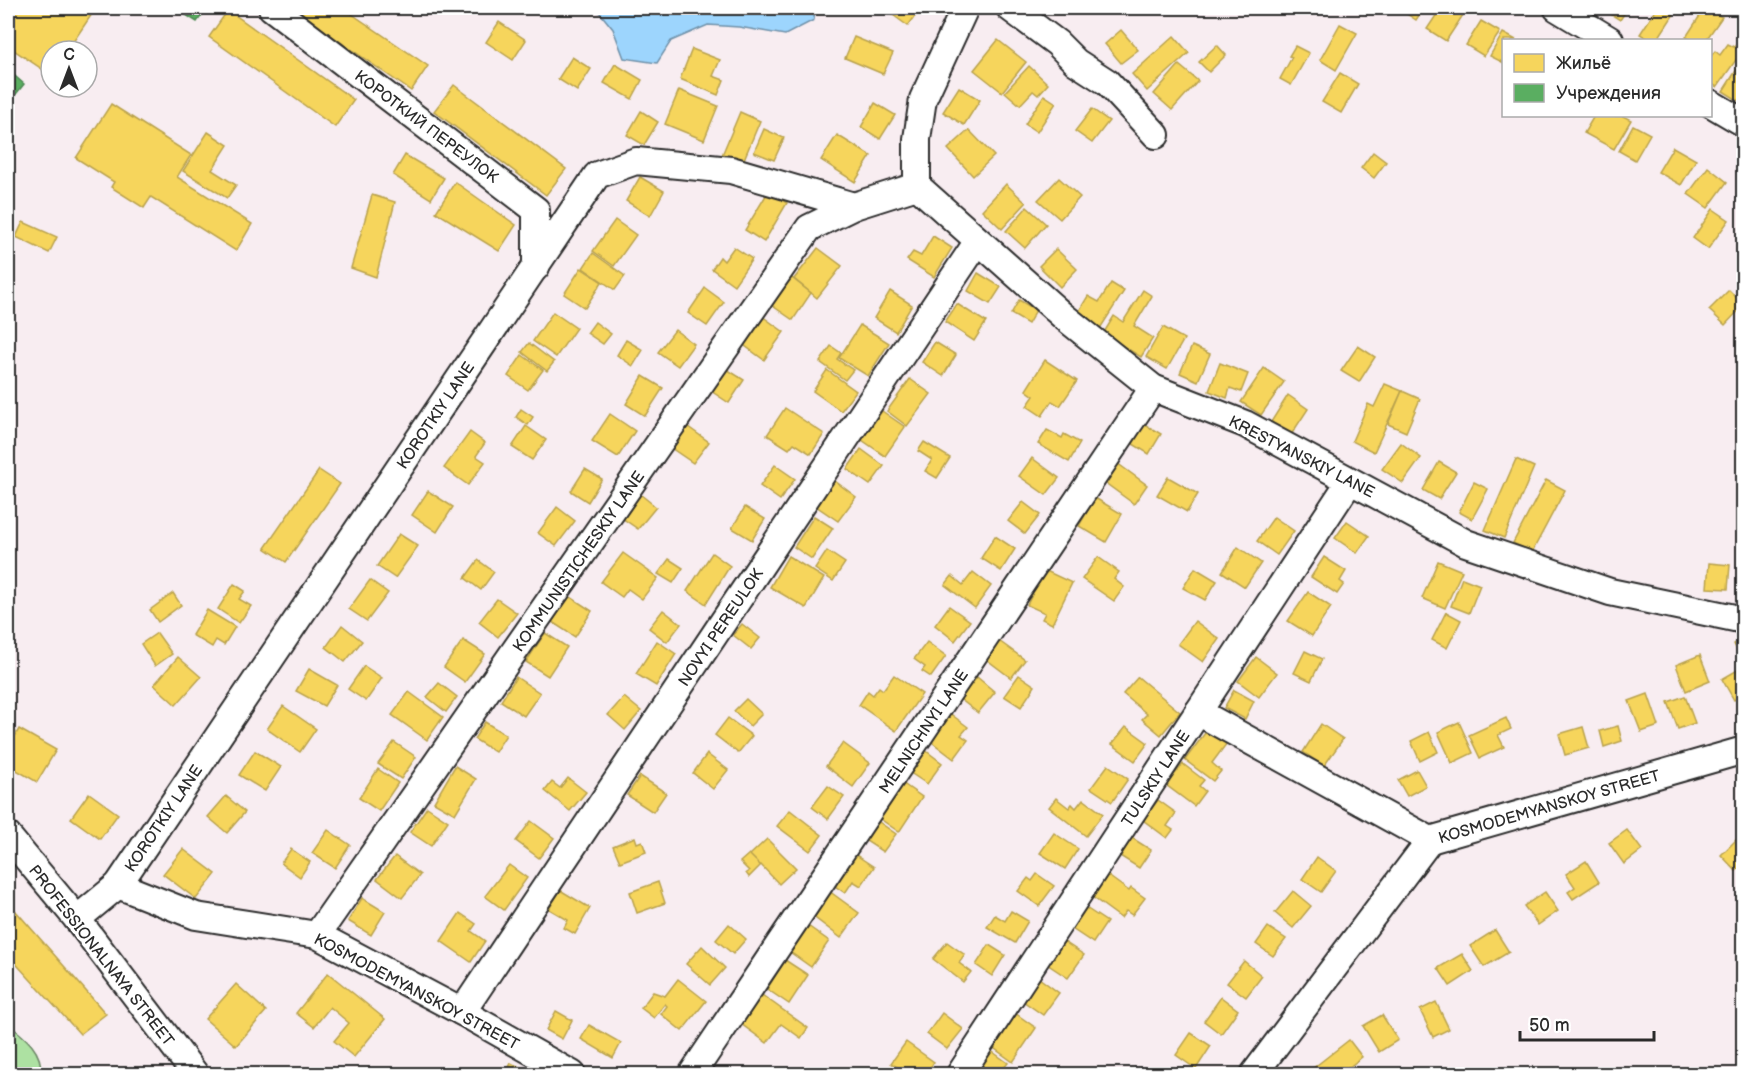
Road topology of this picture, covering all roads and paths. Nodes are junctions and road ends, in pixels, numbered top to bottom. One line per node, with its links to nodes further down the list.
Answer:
1 (272, 8): 12 (street, КОРОТКИЙ ПЕРЕУЛОК)
2 (965, 8): 9 (street)
3 (1010, 8): 8 (street)
4 (1557, 8): 5 (street)
5 (1608, 39)
6 (1712, 104): 7 (street)
7 (1743, 123)
8 (1156, 135)
9 (917, 186): 10 (street); 11 (street, KRESTYANSKIY LANE)
10 (854, 206): 12 (street, KOROTKIY LANE); 22 (street, KOMMUNISTICHESKIY LANE)
11 (978, 241): 13 (street, KRESTYANSKIY LANE); 23 (street, NOVYI PEREULOK)
12 (536, 267): 20 (street, KOROTKIY LANE)
13 (1153, 388): 14 (street, KRESTYANSKIY LANE); 26 (street, MELNICHNYI LANE)
14 (1350, 481): 15 (street, KRESTYANSKIY LANE); 16 (street, TULSKIY LANE)
15 (1743, 620)
16 (1198, 712): 19 (street); 27 (street, TULSKIY LANE)
17 (1743, 750): 19 (street, KOSMODEMYANSKOY STREET)
18 (8, 836): 21 (street, PROFESSIONALNAYA STREET)
19 (1430, 840): 28 (street, KOSMODEMYANSKOY STREET)
20 (118, 885): 21 (street, KOROTKIY LANE); 22 (street, KOSMODEMYANSKOY STREET)
21 (77, 919): 24 (street, PROFESSIONALNAYA STREET)
22 (317, 935): 23 (street, KOSMODEMYANSKOY STREET)
23 (462, 1012): 25 (street, KOSMODEMYANSKOY STREET)
24 (195, 1074)
25 (572, 1074)
26 (692, 1074)
27 (960, 1074)
28 (1254, 1074)

